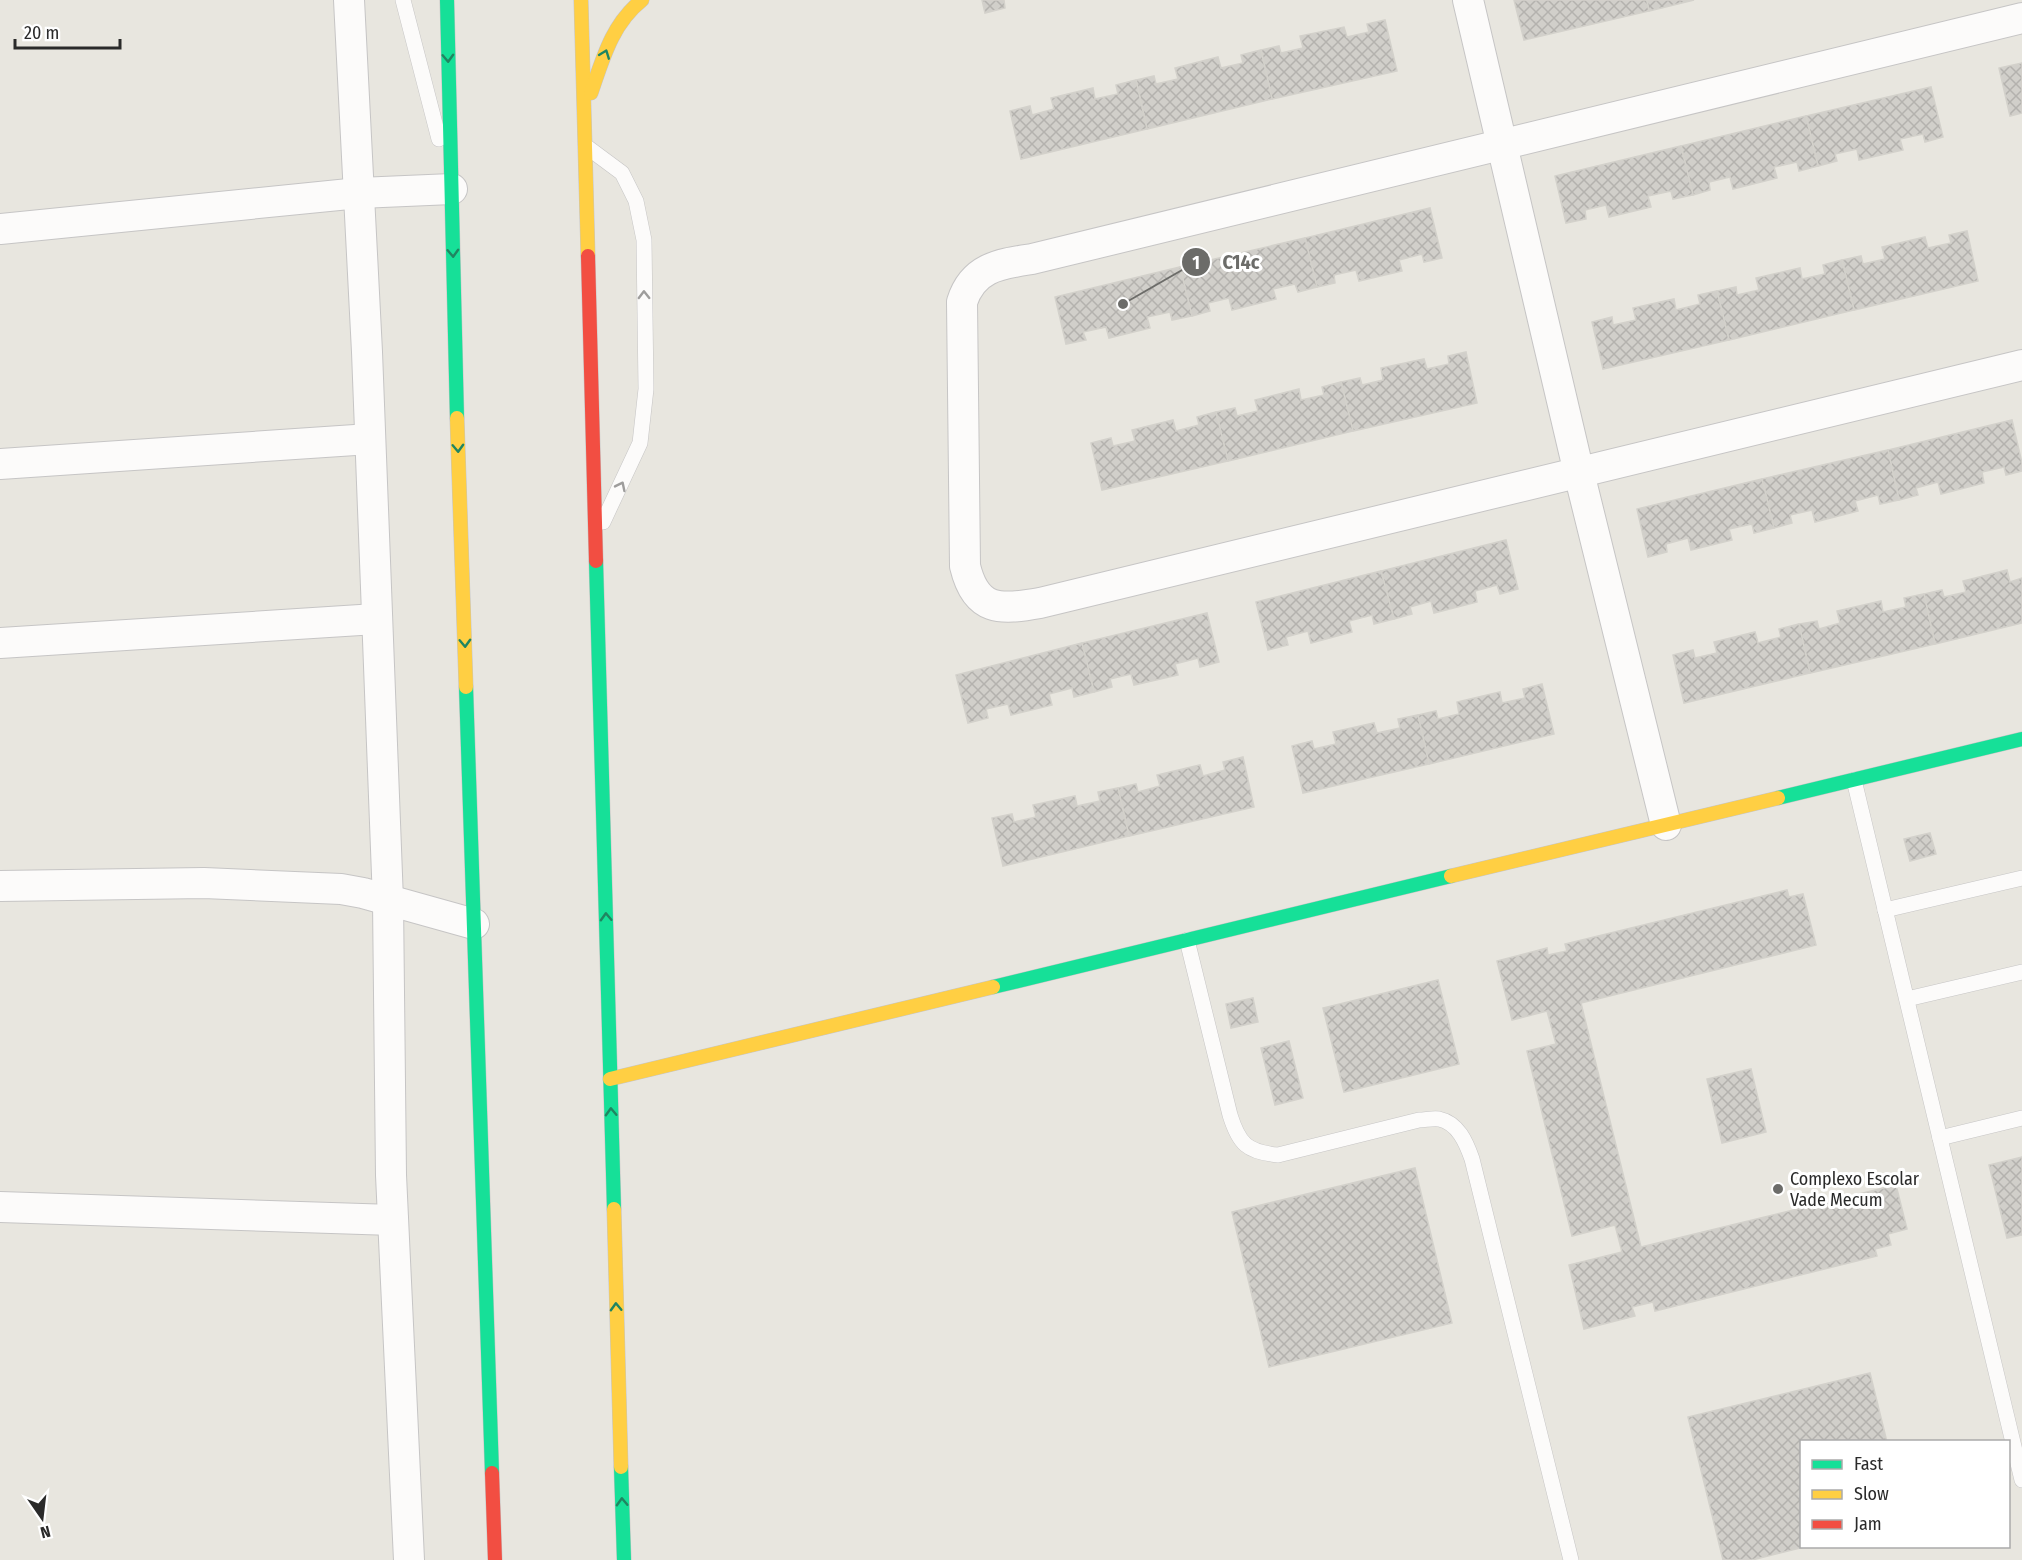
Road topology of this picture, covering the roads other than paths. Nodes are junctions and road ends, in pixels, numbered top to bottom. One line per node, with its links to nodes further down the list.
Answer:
1 (349, 0): 12 (street)
2 (403, 0): 11 (lane)
3 (447, 0): 11 (street, one-way to 11)
4 (581, 0): 8 (street)
5 (642, 0): 8 (street, one-way to 5)
6 (1468, 0): 9 (street)
7 (2022, 18): 9 (street)
8 (585, 109): 10 (street)
9 (1502, 143): 17 (street); 17 (street)
10 (587, 147): 18 (street); 18 (lane, one-way to 10)
11 (452, 189): 12 (street); 28 (street, one-way to 28)
12 (359, 194): 13 (street); 15 (street)
13 (0, 229)
14 (2022, 365): 17 (street)
15 (370, 439): 16 (street); 19 (street)
16 (0, 464)
17 (1580, 472): 23 (street)
18 (596, 538): 32 (street, one-way to 18)
19 (376, 619): 20 (street); 26 (street)
20 (0, 643)
21 (2022, 739): 22 (street)
22 (1854, 780): 23 (street); 27 (lane)
23 (1666, 825): 29 (street)
24 (2022, 878): 27 (lane)
25 (0, 886): 26 (street)
26 (388, 901): 28 (street); 36 (street)
27 (1885, 910): 31 (lane)
28 (474, 924): 39 (street)
29 (1187, 940): 32 (street); 41 (lane)
30 (2022, 972): 31 (lane)
31 (1907, 999): 34 (lane)
32 (610, 1079): 40 (street, one-way to 32)
33 (2022, 1118): 34 (lane)
34 (1940, 1138): 37 (lane)
35 (0, 1207): 36 (street)
36 (393, 1220): 38 (street)
37 (2022, 1480)
38 (409, 1560)
39 (495, 1560)
40 (624, 1560)
41 (1571, 1560)

